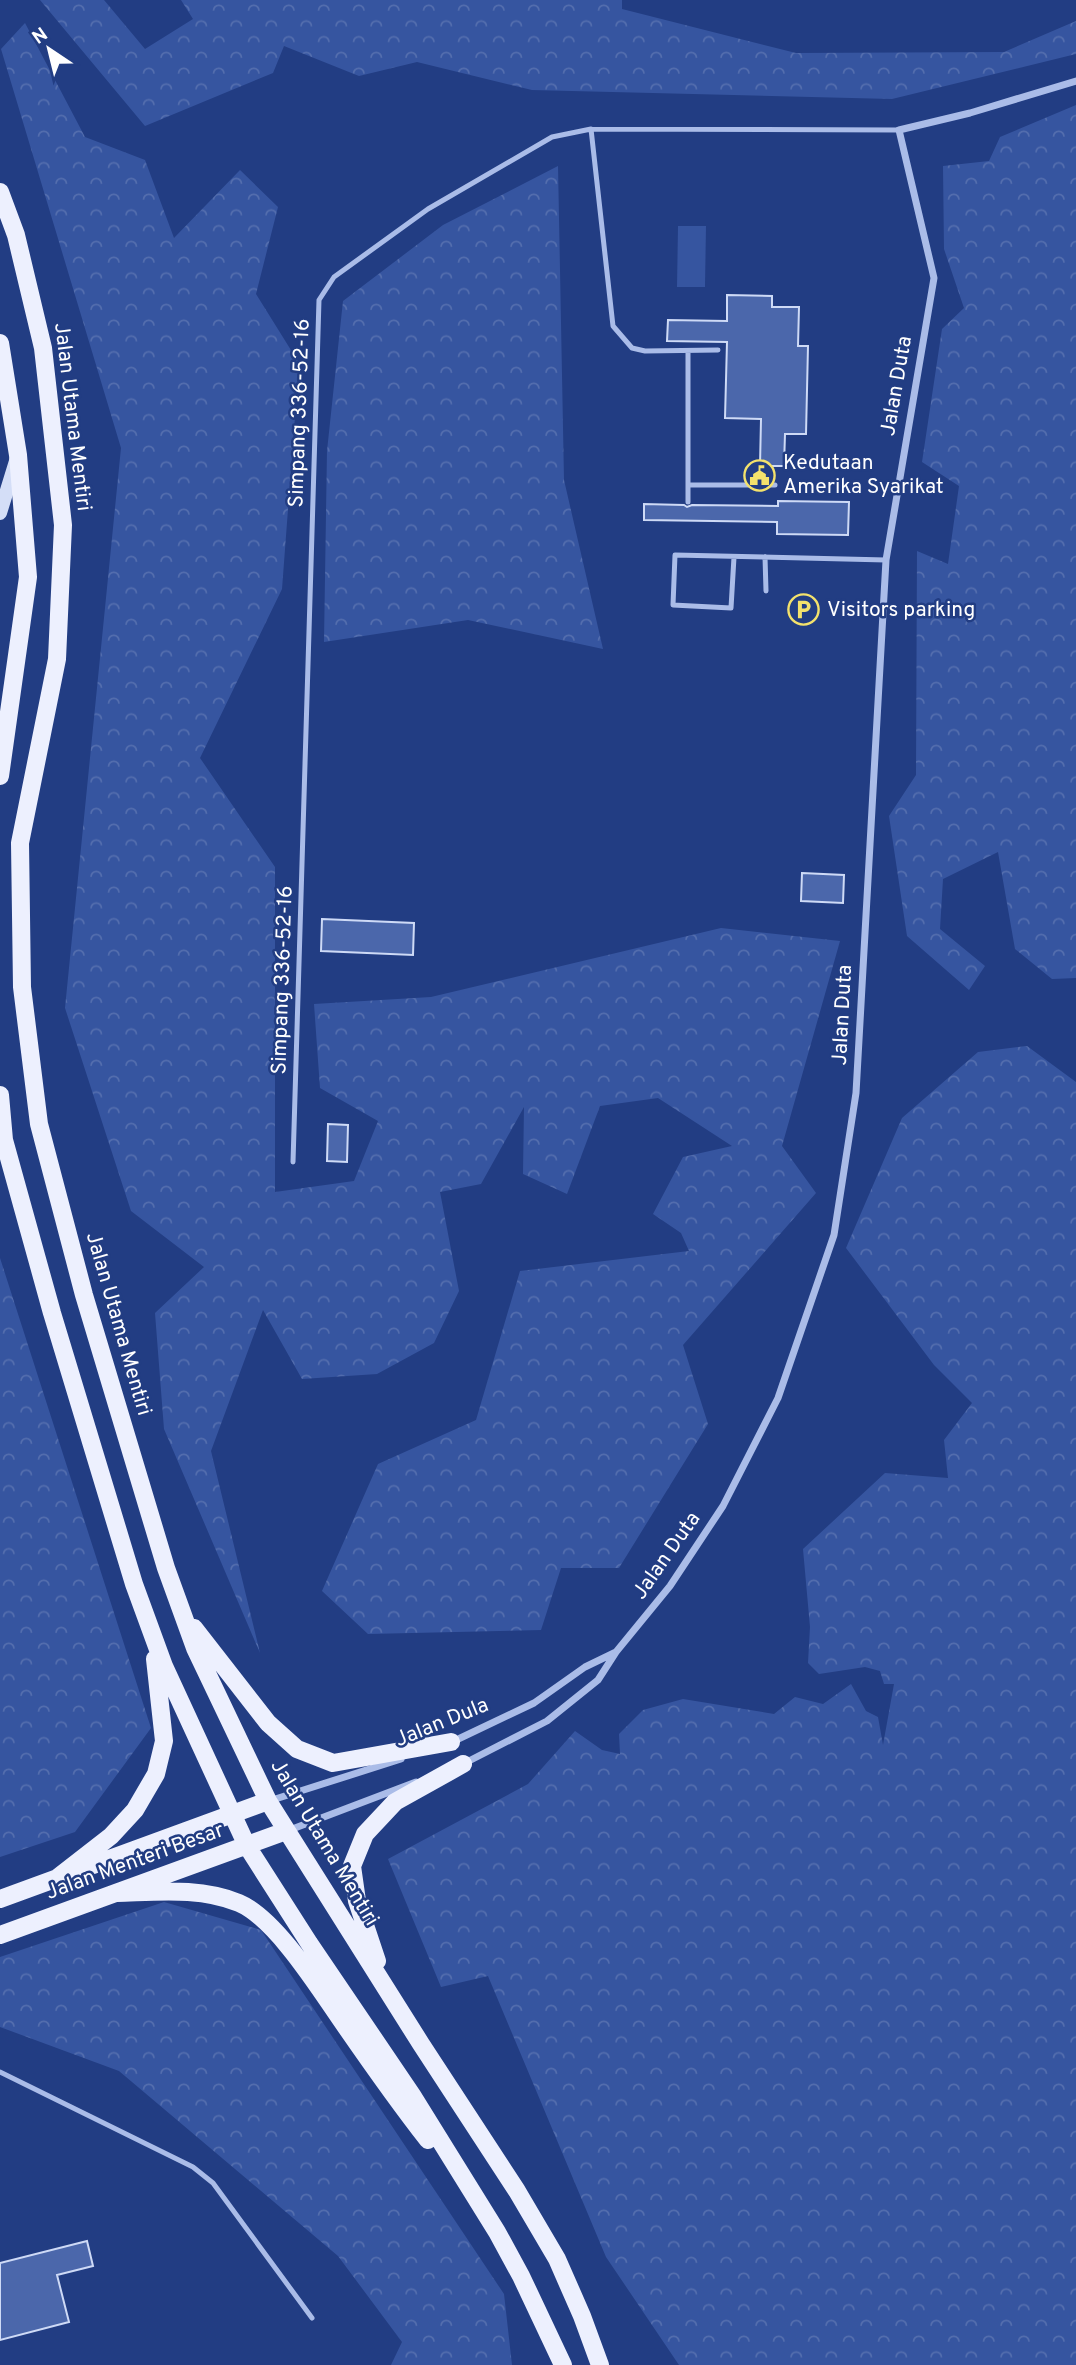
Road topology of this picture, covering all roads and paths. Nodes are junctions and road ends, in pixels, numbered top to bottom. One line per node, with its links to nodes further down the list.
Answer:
1 (1076, 81): 3 (street)
2 (591, 129): 3 (lane, Simpang 336-52-16); 7 (lane); 19 (lane, Simpang 336-52-16)
3 (899, 130): 15 (street, Jalan Duta)
4 (0, 192): 20 (main road, Jalan Utama Mentiri)
5 (0, 343): 8 (main road)
6 (718, 350): 7 (lane)
7 (688, 351): 9 (lane)
8 (18, 455): 12 (street); 17 (main road)
9 (688, 485): 10 (lane); 11 (lane)
10 (775, 485)
11 (688, 502)
12 (0, 513)
13 (734, 557): 13 (lane); 14 (lane)
14 (765, 557): 15 (lane); 16 (lane)
15 (886, 560): 22 (street, Jalan Duta)
16 (766, 591)
17 (0, 776)
18 (0, 1095): 21 (main road)
19 (293, 1162)
20 (183, 1615): 23 (main road); 25 (main road, Jalan Utama Mentiri)
21 (151, 1632): 26 (main road); 29 (main road)
22 (616, 1651): 23 (street, Jalan Dula); 24 (street, Jalan Duta)
23 (451, 1742): 25 (street, Jalan Dula)
24 (463, 1764): 27 (street, Jalan Duta); 33 (main road)
25 (268, 1801): 26 (main road, Jalan Menteri Besar); 27 (main road, Jalan Utama Mentiri)
26 (232, 1815): 28 (main road); 29 (main road, Jalan Menteri Besar)
27 (286, 1831): 28 (main road, Jalan Menteri Besar); 33 (main road, Jalan Utama Mentiri)
28 (247, 1846): 30 (main road, Jalan Menteri Besar); 35 (main road)
29 (57, 1878): 31 (main road, Jalan Menteri Besar)
30 (117, 1893): 32 (main road, Jalan Menteri Besar); 35 (main road)
31 (0, 1899)
32 (0, 1935)
33 (384, 1984): 40 (main road, Jalan Utama Mentiri)
34 (0, 2072): 36 (lane)
35 (479, 2202): 37 (main road)
36 (312, 2318)
37 (544, 2322): 38 (street); 39 (main road)
38 (552, 2365)
39 (563, 2365)
40 (600, 2365)

